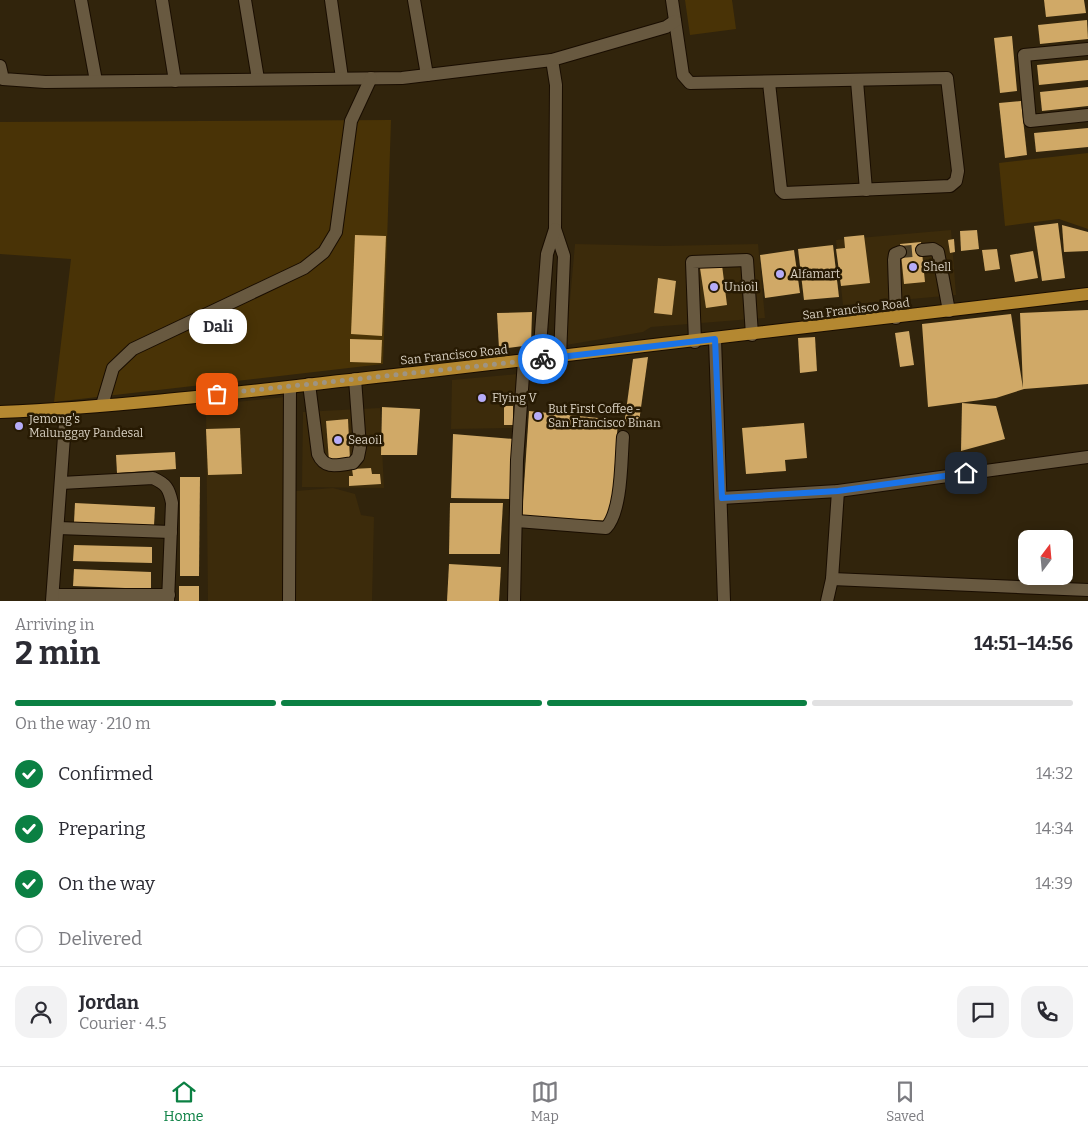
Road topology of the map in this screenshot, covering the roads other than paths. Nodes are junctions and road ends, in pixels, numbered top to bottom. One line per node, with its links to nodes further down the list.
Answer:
1 (81, 0): 17 (street)
2 (162, 0): 15 (street)
3 (246, 0): 14 (street)
4 (331, 0): 12 (street)
5 (414, 0): 11 (street)
6 (672, 0): 7 (street)
7 (676, 21): 9 (street); 18 (street)
8 (1088, 50): 19 (street)
9 (552, 60): 11 (street); 21 (street)
10 (0, 66): 17 (street)
11 (427, 75): 13 (street)
12 (342, 78): 13 (street); 14 (street)
13 (371, 78): 36 (street)
14 (258, 80): 15 (street)
15 (175, 81): 17 (street)
16 (857, 81): 18 (street); 20 (street); 20 (street)
17 (96, 82)
18 (769, 83): 20 (street)
19 (1088, 115)
20 (866, 190)
21 (555, 229): 30 (street); 31 (street)
22 (922, 250): 25 (street)
23 (900, 252): 26 (street)
24 (1088, 294): 25 (main road, San Francisco Road)
25 (949, 311): 26 (main road, San Francisco Road)
26 (896, 318): 27 (main road, San Francisco Road)
27 (752, 335): 28 (main road, San Francisco Road); 29 (street)
28 (715, 339): 29 (main road, San Francisco Road); 43 (street)
29 (695, 342): 30 (main road, San Francisco Road)
30 (560, 357): 31 (main road, San Francisco Road)
31 (539, 359): 32 (main road, San Francisco Road)
32 (524, 361): 33 (main road, San Francisco Road); 44 (street)
33 (355, 379): 34 (main road, San Francisco Road); 34 (street)
34 (309, 384): 35 (main road, San Francisco Road)
35 (290, 387): 36 (main road, San Francisco Road); 51 (street)
36 (102, 405): 37 (main road, San Francisco Road)
37 (66, 409): 38 (main road, San Francisco Road); 41 (street)
38 (0, 412)
39 (623, 437): 44 (street)
40 (1088, 457): 42 (street)
41 (61, 482): 45 (street); 46 (street)
42 (838, 491): 43 (street); 47 (street)
43 (722, 498): 53 (street)
44 (517, 521): 52 (street)
45 (58, 528): 46 (street); 49 (street)
46 (171, 532): 50 (street)
47 (832, 579): 48 (street); 54 (street)
48 (1088, 590)
49 (52, 598): 50 (street)
50 (168, 598)
51 (289, 601)
52 (514, 601)
53 (724, 601)
54 (827, 601)

